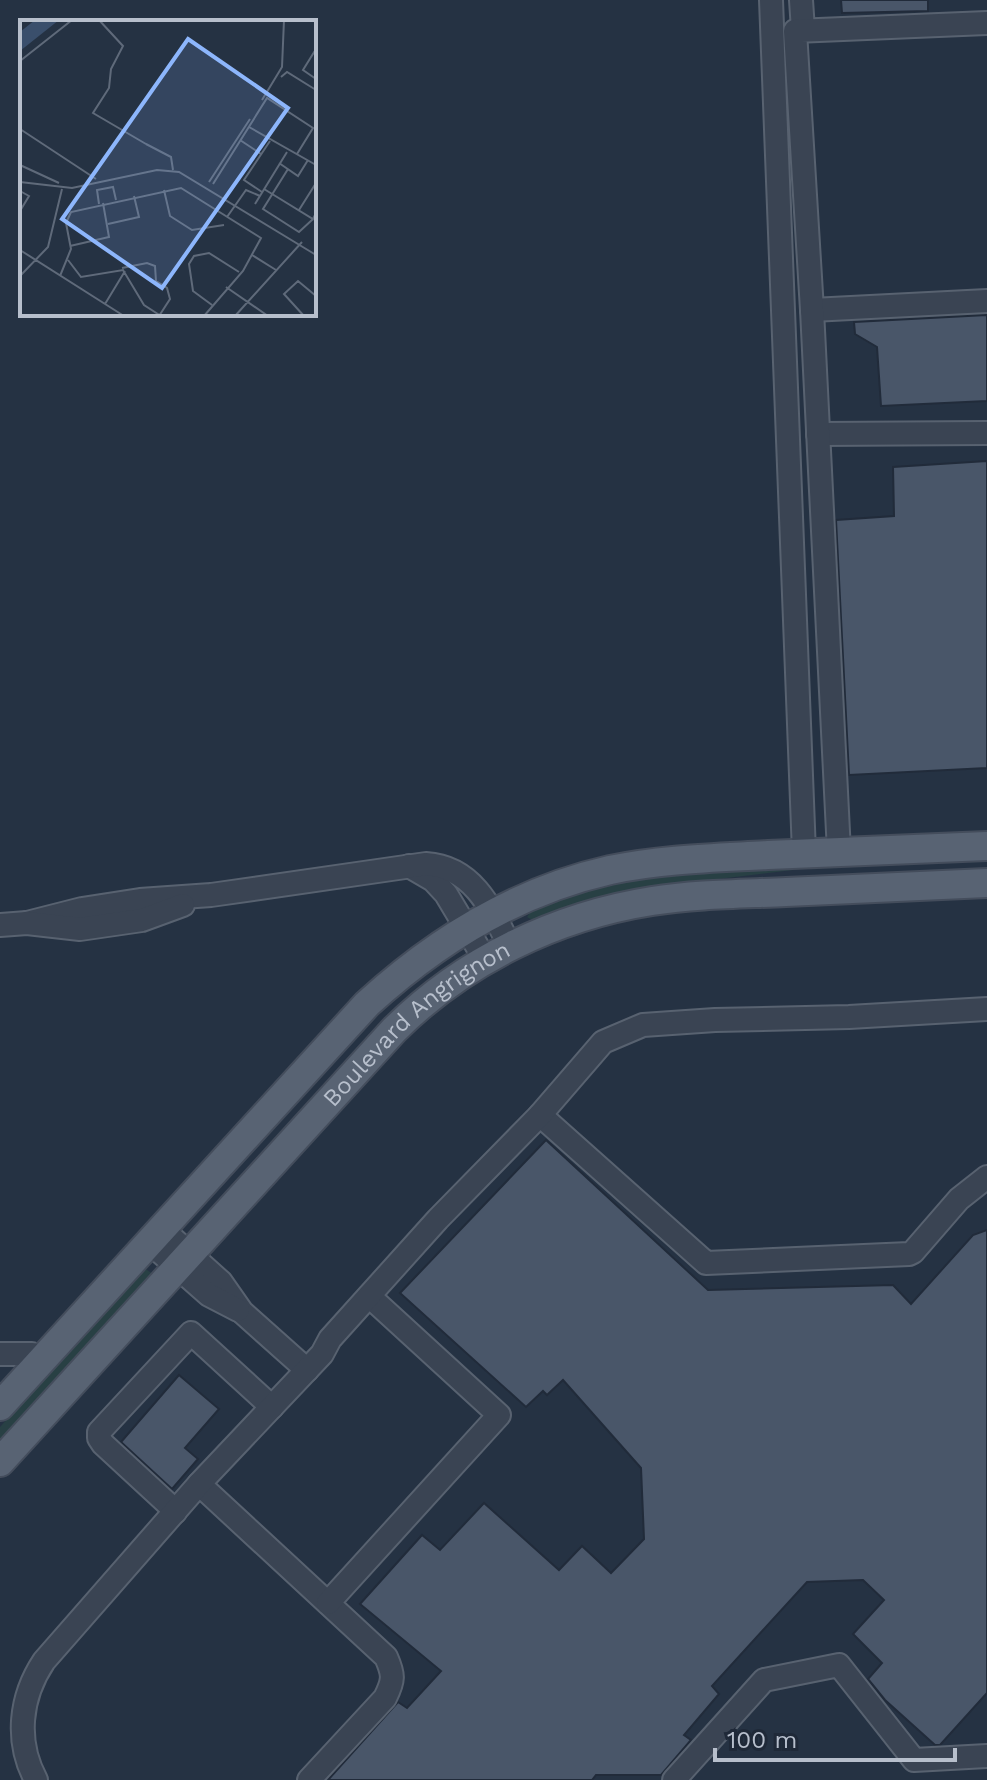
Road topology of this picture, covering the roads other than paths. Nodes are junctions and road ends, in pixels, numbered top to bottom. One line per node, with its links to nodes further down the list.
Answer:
1 (771, 0): 11 (lane)
2 (801, 0): 4 (lane)
3 (987, 23): 4 (lane)
4 (803, 30): 6 (lane)
5 (987, 301): 6 (lane)
6 (812, 310): 8 (lane)
7 (987, 433): 8 (lane)
8 (818, 434): 10 (lane)
9 (987, 846): 10 (main road, Boulevard Angrignon)
10 (839, 852): 11 (main road, Boulevard Angrignon)
11 (804, 853): 14 (main road, Boulevard Angrignon)
12 (409, 866): 14 (lane); 15 (lane); 16 (lane)
13 (987, 883): 17 (main road, Boulevard Angrignon)
14 (493, 913): 16 (main road, Boulevard Angrignon); 17 (lane)
15 (0, 925)
16 (467, 927): 17 (lane); 21 (main road, Boulevard Angrignon)
17 (498, 954): 22 (main road, Boulevard Angrignon)
18 (987, 1009): 19 (lane)
19 (540, 1115): 20 (lane); 23 (lane)
20 (987, 1177)
21 (156, 1236): 22 (lane); 25 (main road, Boulevard Angrignon)
22 (183, 1260): 26 (lane); 29 (main road, Boulevard Angrignon)
23 (369, 1296): 26 (lane); 32 (lane)
24 (0, 1354): 25 (lane)
25 (43, 1360): 27 (main road, Boulevard Angrignon)
26 (307, 1370): 28 (lane)
27 (0, 1406)
28 (272, 1407): 30 (lane); 31 (lane)
29 (0, 1462)
30 (199, 1484): 31 (lane); 32 (lane)
31 (175, 1512): 34 (lane)
32 (328, 1603): 35 (lane)
33 (987, 1756): 36 (lane)
34 (36, 1780)
35 (309, 1780)
36 (674, 1780)

